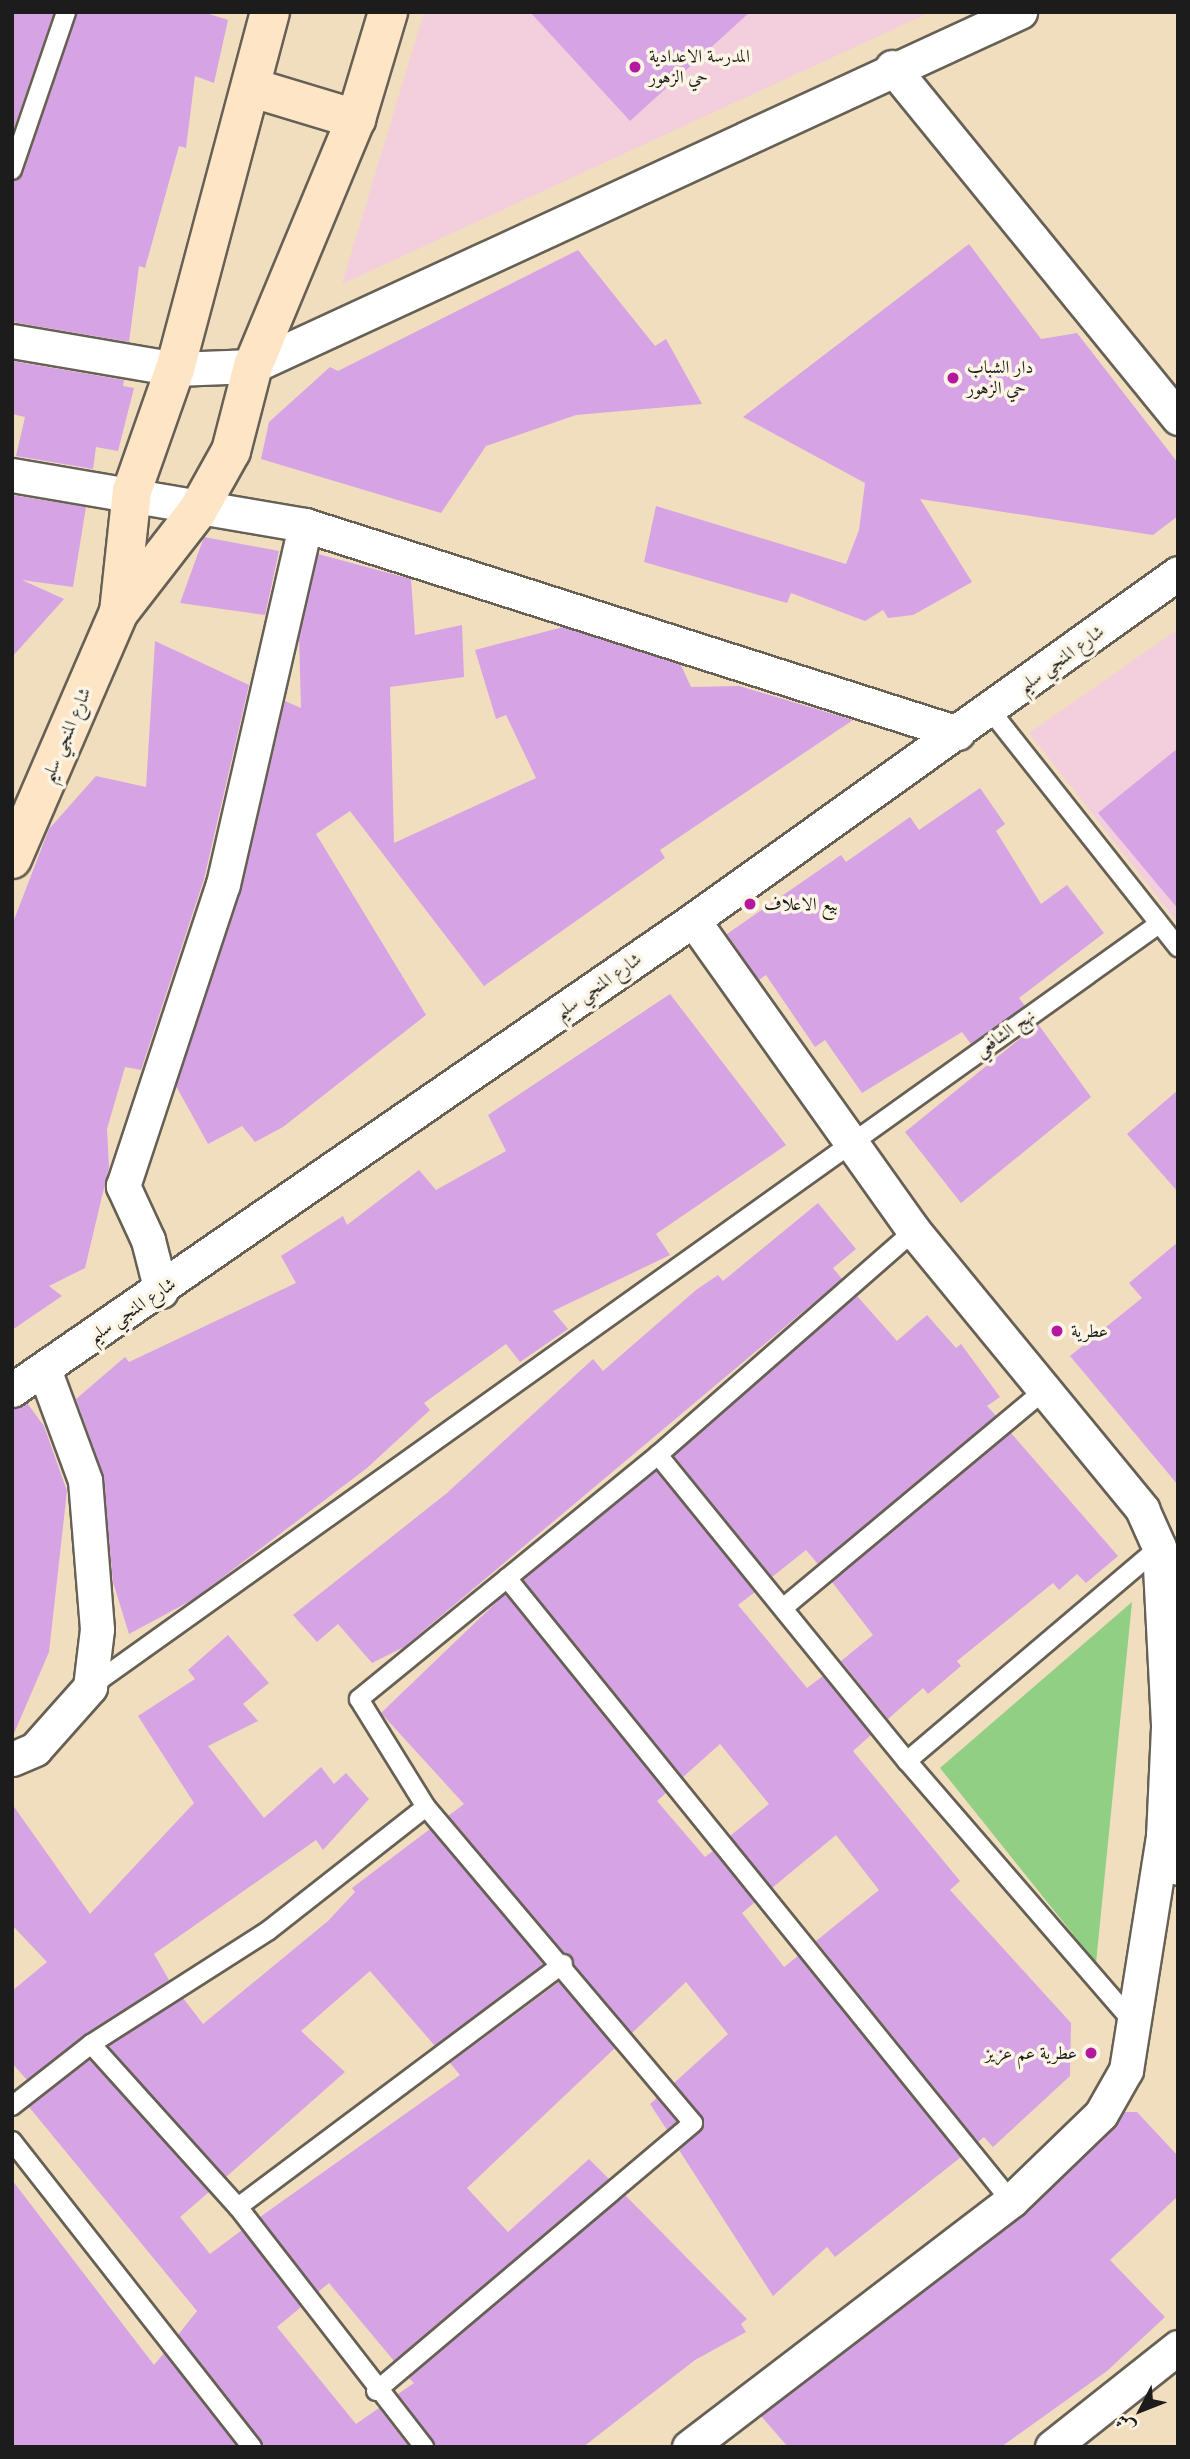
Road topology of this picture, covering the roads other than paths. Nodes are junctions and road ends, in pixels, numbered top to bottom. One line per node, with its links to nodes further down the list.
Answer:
1 (66, 12): 8 (lane)
2 (270, 12): 6 (street)
3 (388, 12): 7 (street)
4 (1020, 12): 5 (street)
5 (892, 67): 10 (street); 12 (street)
6 (253, 89): 7 (street); 11 (street)
7 (356, 119): 10 (street)
8 (12, 170)
9 (12, 341): 11 (street)
10 (253, 366): 11 (street); 15 (street)
11 (174, 369): 14 (street)
12 (1178, 418)
13 (12, 475): 14 (street)
14 (132, 491): 15 (street); 18 (street)
15 (198, 510): 16 (street); 18 (street)
16 (305, 525): 20 (street); 27 (street)
17 (1178, 573): 19 (street, شارع المنجي سليم)
18 (119, 612): 21 (street, شارع المنجي سليم)
19 (990, 710): 20 (street, شارع المنجي سليم); 23 (lane)
20 (958, 733): 22 (street, شارع المنجي سليم)
21 (12, 859)
22 (694, 920): 25 (street); 27 (street, شارع المنجي سليم)
23 (1159, 924): 24 (lane); 25 (lane, نهج الشافعي)
24 (1178, 947)
25 (850, 1142): 26 (street); 35 (lane, نهج الشافعي)
26 (914, 1231): 30 (street); 31 (lane)
27 (161, 1291): 28 (street, شارع المنجي سليم)
28 (44, 1369): 29 (street, شارع المنجي سليم); 35 (street)
29 (12, 1390)
30 (1042, 1392): 32 (street); 34 (lane)
31 (658, 1455): 33 (lane); 34 (lane)
32 (1159, 1547): 37 (lane); 39 (street)
33 (507, 1578): 38 (lane); 46 (lane)
34 (783, 1608): 37 (lane)
35 (90, 1687): 36 (street)
36 (12, 1759)
37 (907, 1761): 42 (lane)
38 (426, 1807): 41 (lane); 43 (lane)
39 (1163, 1836): 40 (street); 42 (street)
40 (1178, 1868)
41 (563, 1964): 47 (lane); 49 (lane)
42 (1135, 2025): 46 (street)
43 (91, 2044): 44 (lane); 47 (lane)
44 (12, 2106)
45 (12, 2141): 50 (lane)
46 (1011, 2201): 52 (street)
47 (238, 2207): 49 (lane)
48 (1178, 2347): 53 (street)
49 (376, 2391): 51 (lane)
50 (252, 2447)
51 (424, 2447)
52 (689, 2447)
53 (1052, 2447)

